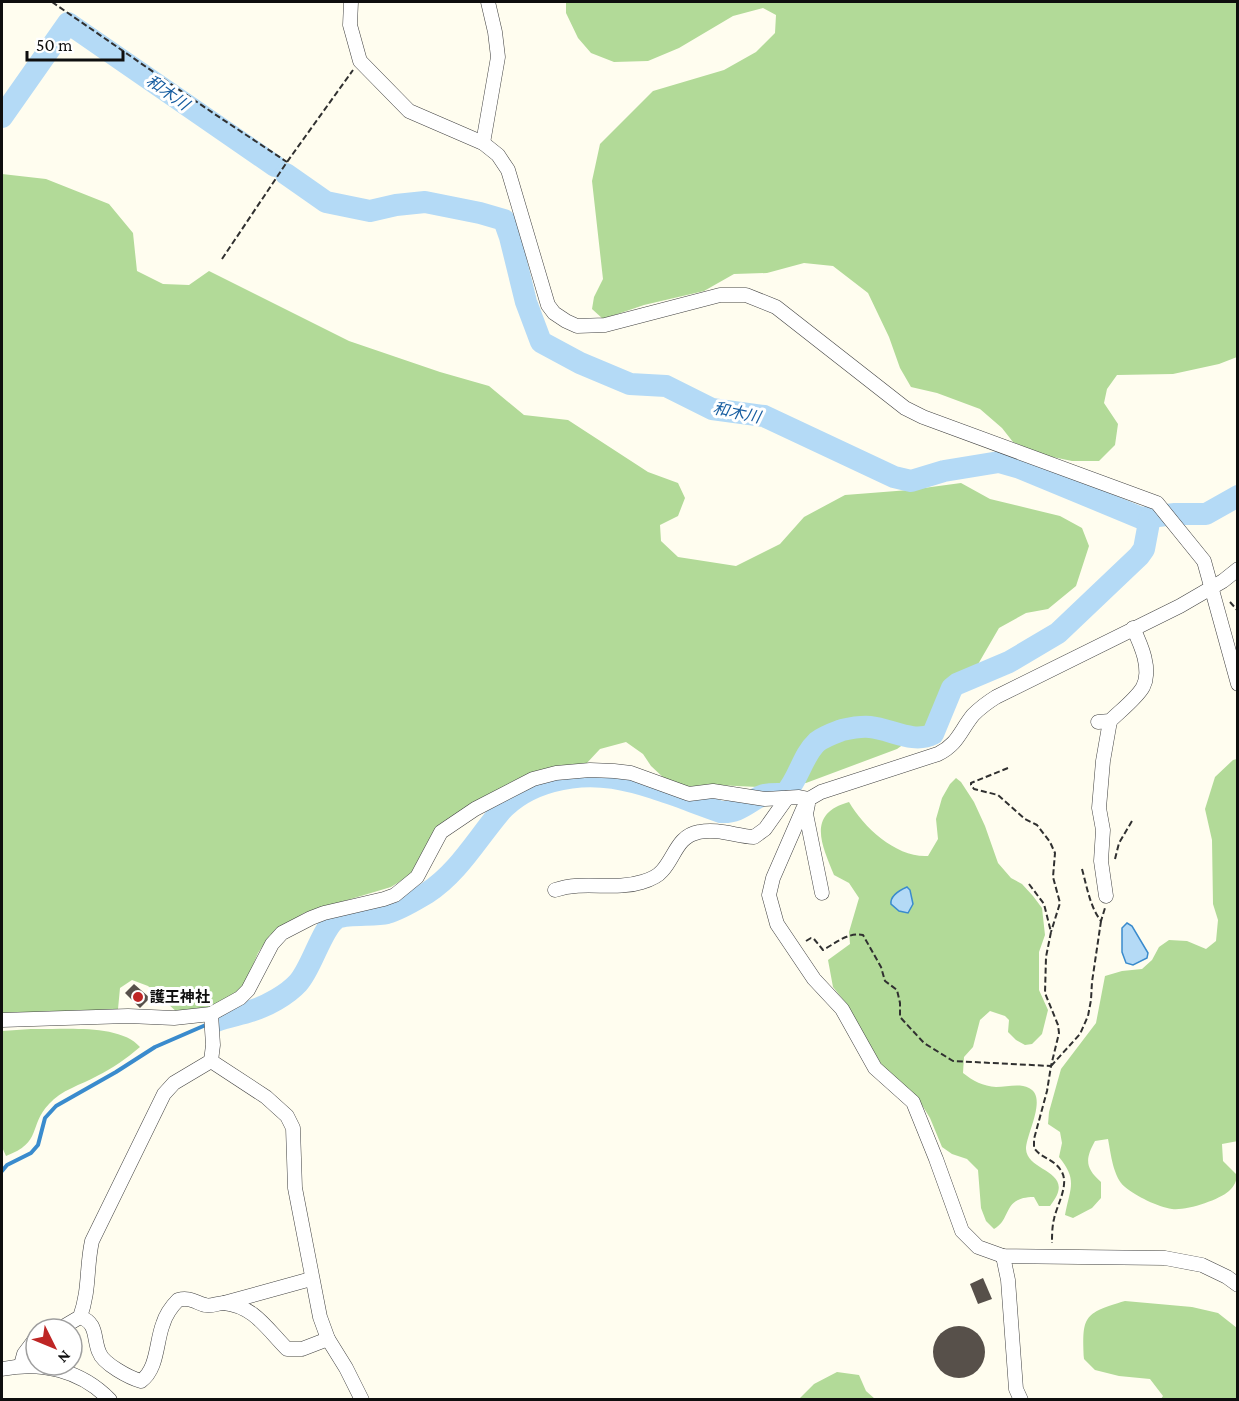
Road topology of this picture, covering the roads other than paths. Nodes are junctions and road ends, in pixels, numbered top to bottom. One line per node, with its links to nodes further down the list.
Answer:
1 (351, 2): 3 (street)
2 (488, 2): 3 (street)
3 (483, 143): 5 (street)
4 (1238, 569): 5 (street)
5 (1217, 584): 6 (street); 7 (street)
6 (1133, 628): 9 (street); 12 (street)
7 (1238, 684)
8 (787, 798): 9 (street); 10 (street); 14 (street)
9 (809, 799): 11 (street); 16 (street)
10 (555, 890)
11 (822, 893)
12 (1106, 896)
13 (2, 1020): 14 (street)
14 (211, 1020): 15 (street)
15 (211, 1061): 17 (street); 20 (street)
16 (1003, 1256): 18 (street); 28 (street)
17 (311, 1279): 19 (street); 22 (street)
18 (1238, 1285)
19 (223, 1303): 21 (street); 22 (street)
20 (80, 1317)
21 (84, 1318)
22 (328, 1339): 26 (street)
23 (24, 1354): 24 (street)
24 (11, 1367): 25 (street); 27 (street)
25 (2, 1382)
26 (359, 1399)
27 (110, 1400)
28 (1021, 1400)

